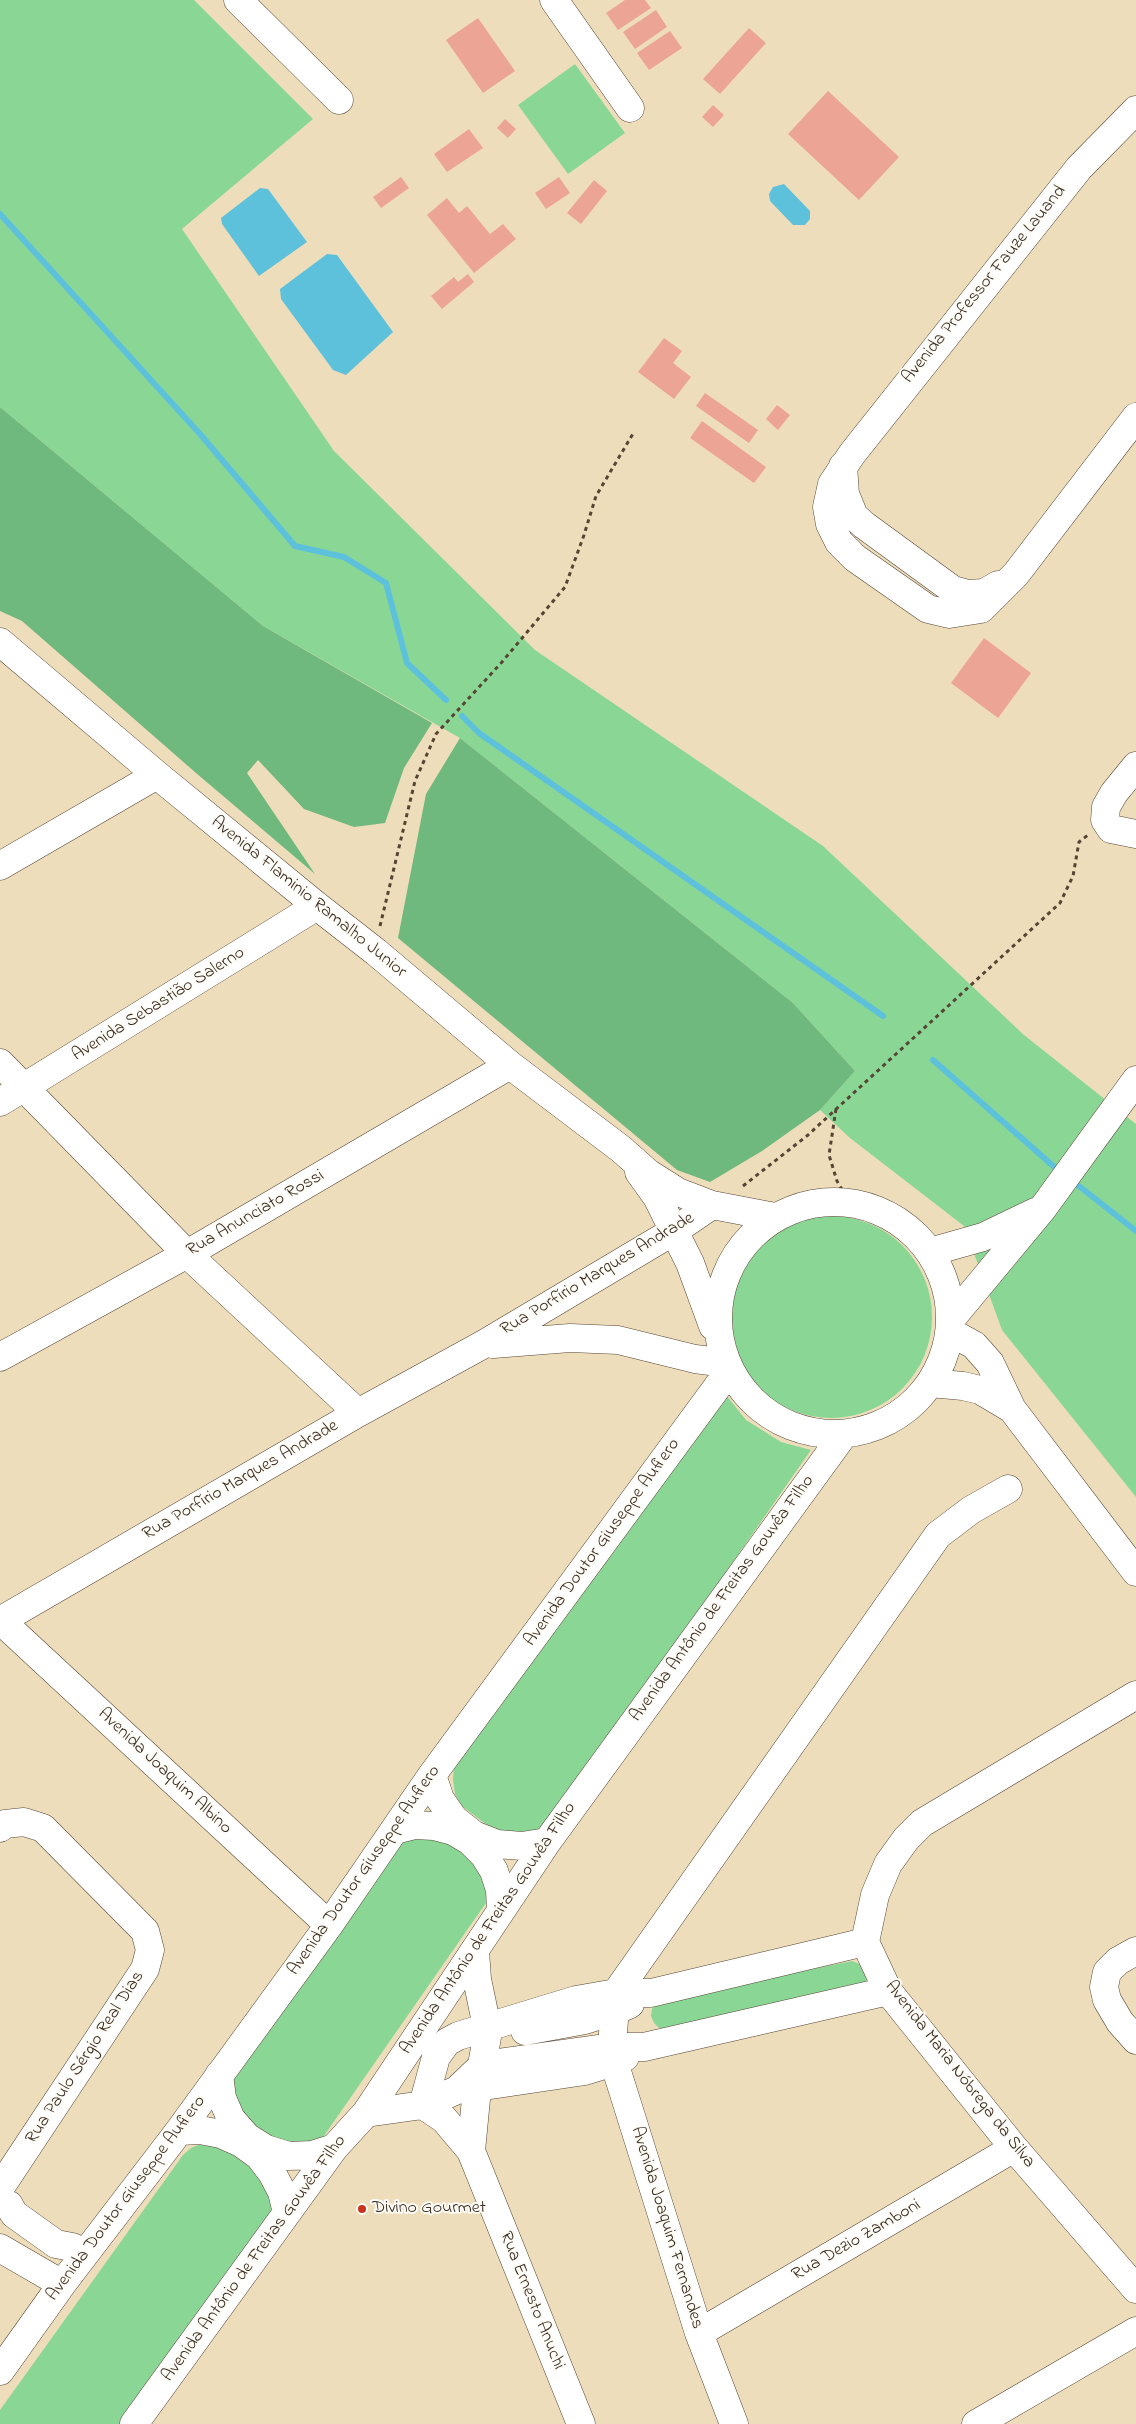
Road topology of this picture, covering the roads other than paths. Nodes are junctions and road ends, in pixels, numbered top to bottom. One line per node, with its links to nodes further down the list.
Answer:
1 (238, 0): 3 (street)
2 (554, 0): 4 (street)
3 (340, 100)
4 (630, 108)
5 (1136, 110): 6 (street, Avenida Professor Fauze Lauand)
6 (1136, 417)
7 (0, 643): 9 (street, Avenida Flaminio Ramalho Junior)
8 (1136, 766): 10 (street)
9 (157, 775): 11 (street); 12 (street, Avenida Flaminio Ramalho Junior)
10 (1136, 834)
11 (0, 866)
12 (317, 906): 14 (street, Avenida Flaminio Ramalho Junior); 16 (street, Avenida Sebastião Salerno)
13 (0, 1063): 16 (street)
14 (510, 1065): 18 (street, Avenida Flaminio Ramalho Junior); 24 (street, Rua Anunciato Rossi)
15 (1136, 1080): 19 (street)
16 (26, 1088): 17 (street, Avenida Sebastião Salerno); 24 (street)
17 (0, 1102)
18 (621, 1149): 20 (street, Avenida Flaminio Ramalho Junior); 22 (street, Avenida Flaminio Ramalho Junior)
19 (1046, 1204): 23 (street); 25 (street)
20 (712, 1205): 21 (street, Avenida Flaminio Ramalho Junior); 22 (street, Rua Porfírio Marques Andrade)
21 (775, 1217): 23 (street); 28 (street)
22 (674, 1231): 26 (street, Rua Porfírio Marques Andrade); 28 (street, Avenida Flaminio Ramalho Junior)
23 (930, 1252): 25 (street)
24 (187, 1254): 27 (street, Rua Anunciato Rossi); 31 (street)
25 (950, 1326): 29 (street, Avenida Flaminio Ramalho Junior); 30 (street)
26 (484, 1344): 28 (street, Rua Porfírio Marques Andrade); 31 (street, Rua Porfírio Marques Andrade)
27 (0, 1358)
28 (725, 1359): 32 (street, Avenida Flaminio Ramalho Junior); 37 (street, Avenida Doutor Giuseppe Aufiero)
29 (930, 1384): 30 (street); 32 (street, Avenida Flaminio Ramalho Junior)
30 (1012, 1409): 34 (street)
31 (358, 1413): 35 (street, Rua Porfírio Marques Andrade)
32 (844, 1434): 40 (street, Avenida Antônio de Freitas Gouvêa Filho)
33 (1008, 1489): 47 (street)
34 (1136, 1572)
35 (0, 1621): 42 (street, Avenida Joaquim Albino)
36 (1136, 1695): 43 (street)
37 (432, 1775): 39 (street, Avenida Doutor Giuseppe Aufiero); 40 (street)
38 (0, 1828): 58 (street, Rua Paulo Sérgio Real Dias)
39 (395, 1830): 41 (street); 42 (street, Avenida Doutor Giuseppe Aufiero)
40 (547, 1842): 41 (street, Avenida Antônio de Freitas Gouvêa Filho)
41 (501, 1910): 44 (street, Avenida Antônio de Freitas Gouvêa Filho)
42 (329, 1925): 50 (street, Avenida Doutor Giuseppe Aufiero)
43 (865, 1942): 46 (street, Avenida Maria Nóbrega da Silva); 47 (street)
44 (475, 1950): 48 (street); 53 (street, Avenida Antônio de Freitas Gouvêa Filho)
45 (1136, 1951): 49 (street)
46 (888, 1991): 47 (street); 56 (street, Avenida Maria Nóbrega da Silva)
47 (615, 2028): 48 (street); 51 (street); 65 (street, Avenida Joaquim Fernandes)
48 (481, 2033): 51 (street, Rua Ernesto Anuchi); 52 (street)
49 (1136, 2040)
50 (219, 2076): 54 (street, Avenida Doutor Giuseppe Aufiero); 55 (street)
51 (473, 2081): 52 (street); 57 (street, Rua Ernesto Anuchi)
52 (422, 2105): 53 (street); 57 (street, Rua Ernesto Anuchi)
53 (366, 2113): 55 (street, Avenida Antônio de Freitas Gouvêa Filho)
54 (179, 2131): 59 (street); 61 (street, Avenida Doutor Giuseppe Aufiero)
55 (334, 2148): 59 (street, Avenida Antônio de Freitas Gouvêa Filho)
56 (1014, 2148): 63 (street, Avenida Maria Nóbrega da Silva); 65 (street, Rua Dezio Zamboni)
57 (470, 2151): 68 (street, Rua Ernesto Anuchi)
58 (3, 2198): 61 (street)
59 (287, 2213): 67 (street, Avenida Antônio de Freitas Gouvêa Filho)
60 (0, 2248): 62 (street)
61 (78, 2250): 62 (street, Avenida Doutor Giuseppe Aufiero)
62 (62, 2284): 66 (street, Avenida Doutor Giuseppe Aufiero)
63 (1136, 2290)
64 (1136, 2331): 70 (street)
65 (699, 2334): 69 (street, Avenida Joaquim Fernandes)
66 (0, 2371)
67 (134, 2424)
68 (581, 2424)
69 (734, 2424)
70 (976, 2424)

